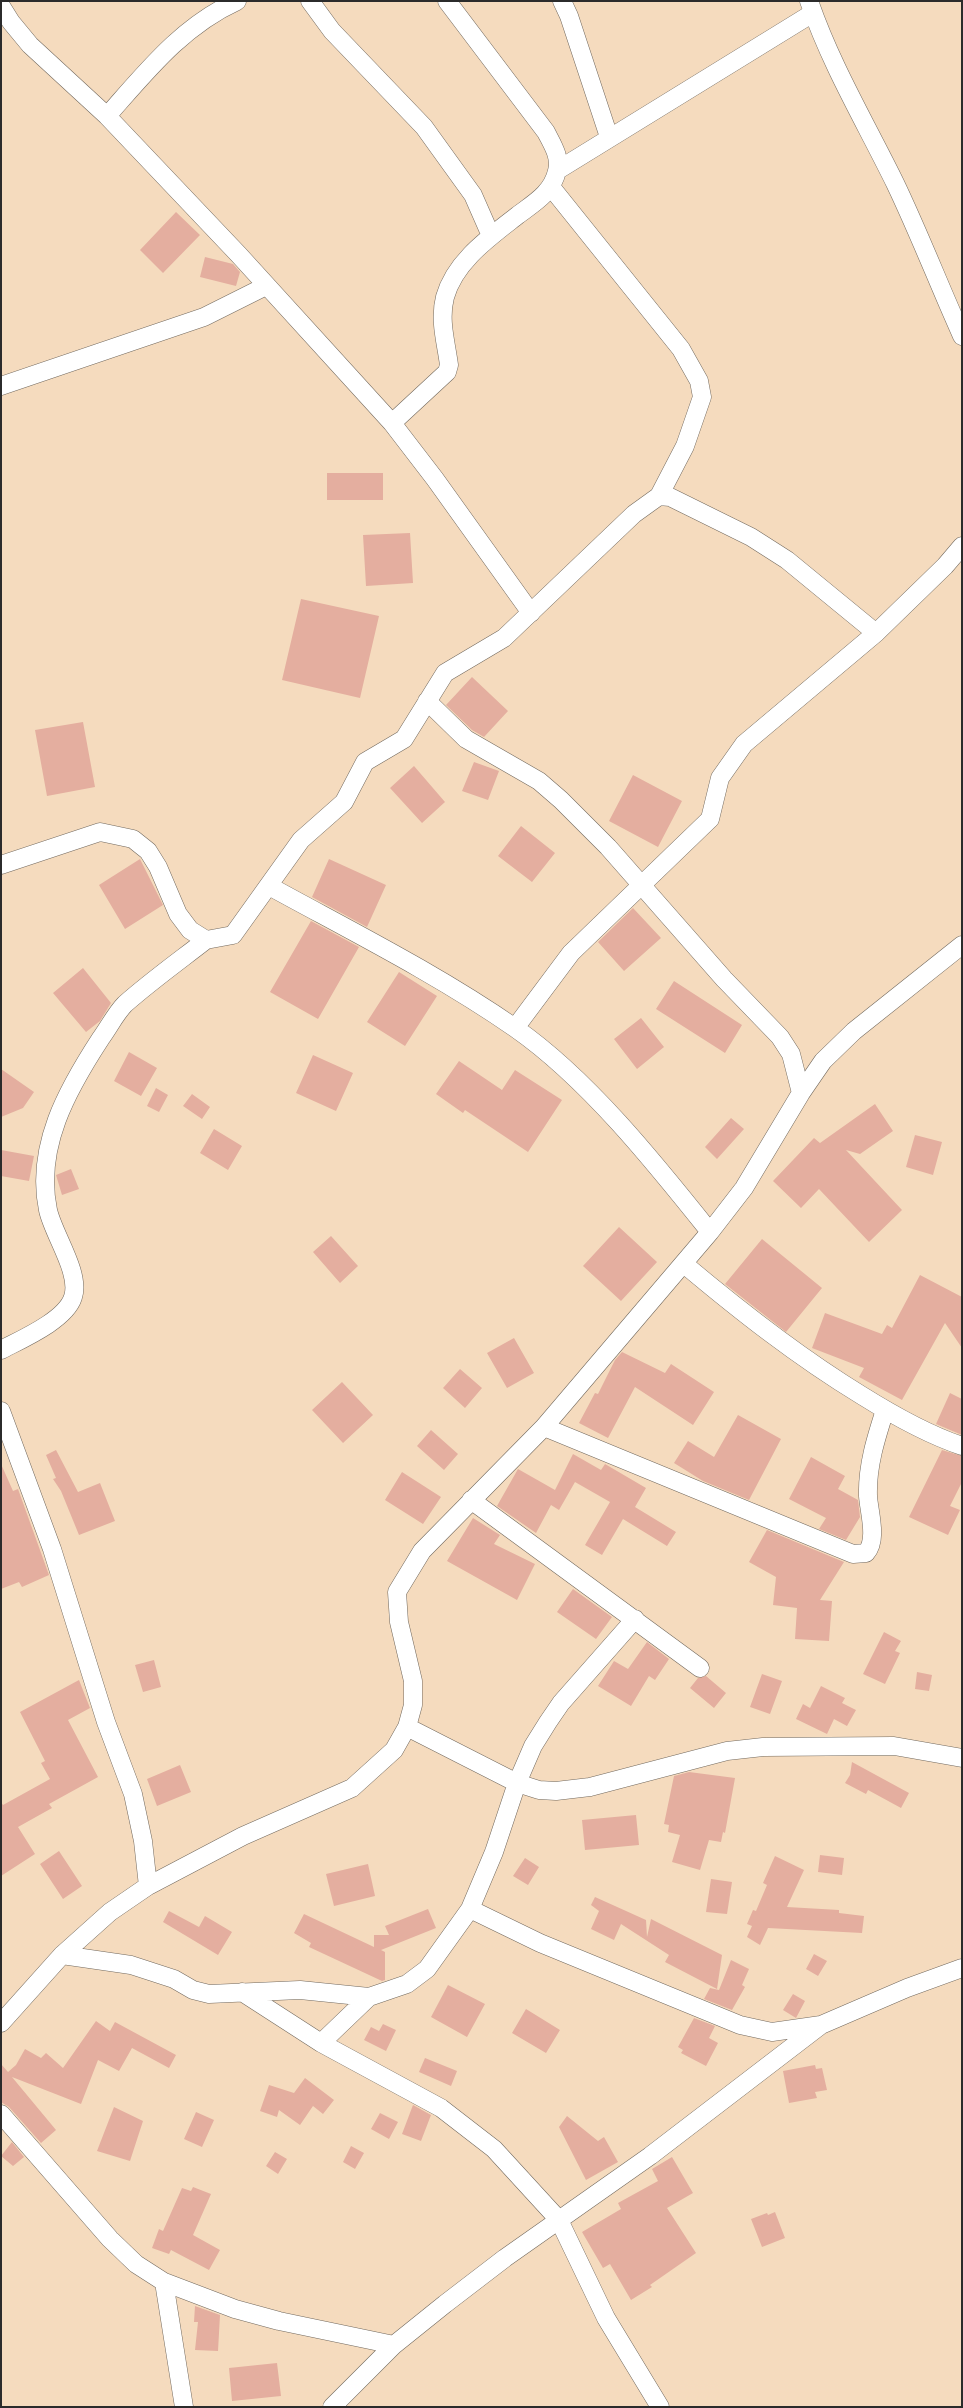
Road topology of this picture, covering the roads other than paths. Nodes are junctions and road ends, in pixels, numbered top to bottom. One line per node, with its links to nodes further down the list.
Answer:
1 (237, 1): 7 (street)
2 (310, 1): 11 (street)
3 (447, 1): 9 (street)
4 (562, 1): 8 (street)
5 (1, 6): 7 (street)
6 (811, 7): 8 (street); 13 (street)
7 (107, 116): 12 (street)
8 (609, 137): 9 (street)
9 (558, 170): 10 (street)
10 (551, 187): 11 (street); 16 (street)
11 (491, 236): 15 (street)
12 (266, 286): 14 (street); 15 (street)
13 (962, 336)
14 (1, 386)
15 (392, 423): 18 (street)
16 (659, 496): 18 (street); 19 (street)
17 (962, 546): 19 (street)
18 (531, 613): 20 (street)
19 (876, 633): 22 (street)
20 (427, 702): 22 (street); 23 (street)
21 (1, 865): 24 (street)
22 (640, 885): 26 (street); 27 (street)
23 (269, 886): 24 (street); 26 (street)
24 (206, 940): 30 (street)
25 (962, 945): 27 (street)
26 (515, 1028): 28 (street)
27 (801, 1093): 28 (street)
28 (710, 1232): 29 (street)
29 (684, 1264): 31 (street); 33 (street)
30 (1, 1350)
31 (885, 1410): 33 (street); 34 (street)
32 (1, 1411): 41 (street)
33 (544, 1427): 35 (street)
34 (962, 1446)
35 (471, 1500): 36 (street); 38 (street)
36 (635, 1619): 37 (street); 40 (street)
37 (700, 1668)
38 (408, 1727): 40 (street); 41 (street)
39 (962, 1758): 40 (street)
40 (517, 1783): 42 (street)
41 (148, 1886): 43 (street)
42 (470, 1909): 46 (street); 48 (street)
43 (62, 1954): 45 (street); 47 (street)
44 (962, 1968): 48 (street)
45 (242, 1992): 46 (street); 49 (street)
46 (369, 1997): 49 (street)
47 (1, 2023)
48 (821, 2025): 51 (street)
49 (321, 2043): 51 (street)
50 (1, 2114): 52 (street)
51 (559, 2220): 53 (street); 56 (street)
52 (164, 2282): 53 (street); 54 (street)
53 (394, 2345): 55 (street)
54 (184, 2407)
55 (332, 2407)
56 (660, 2407)

